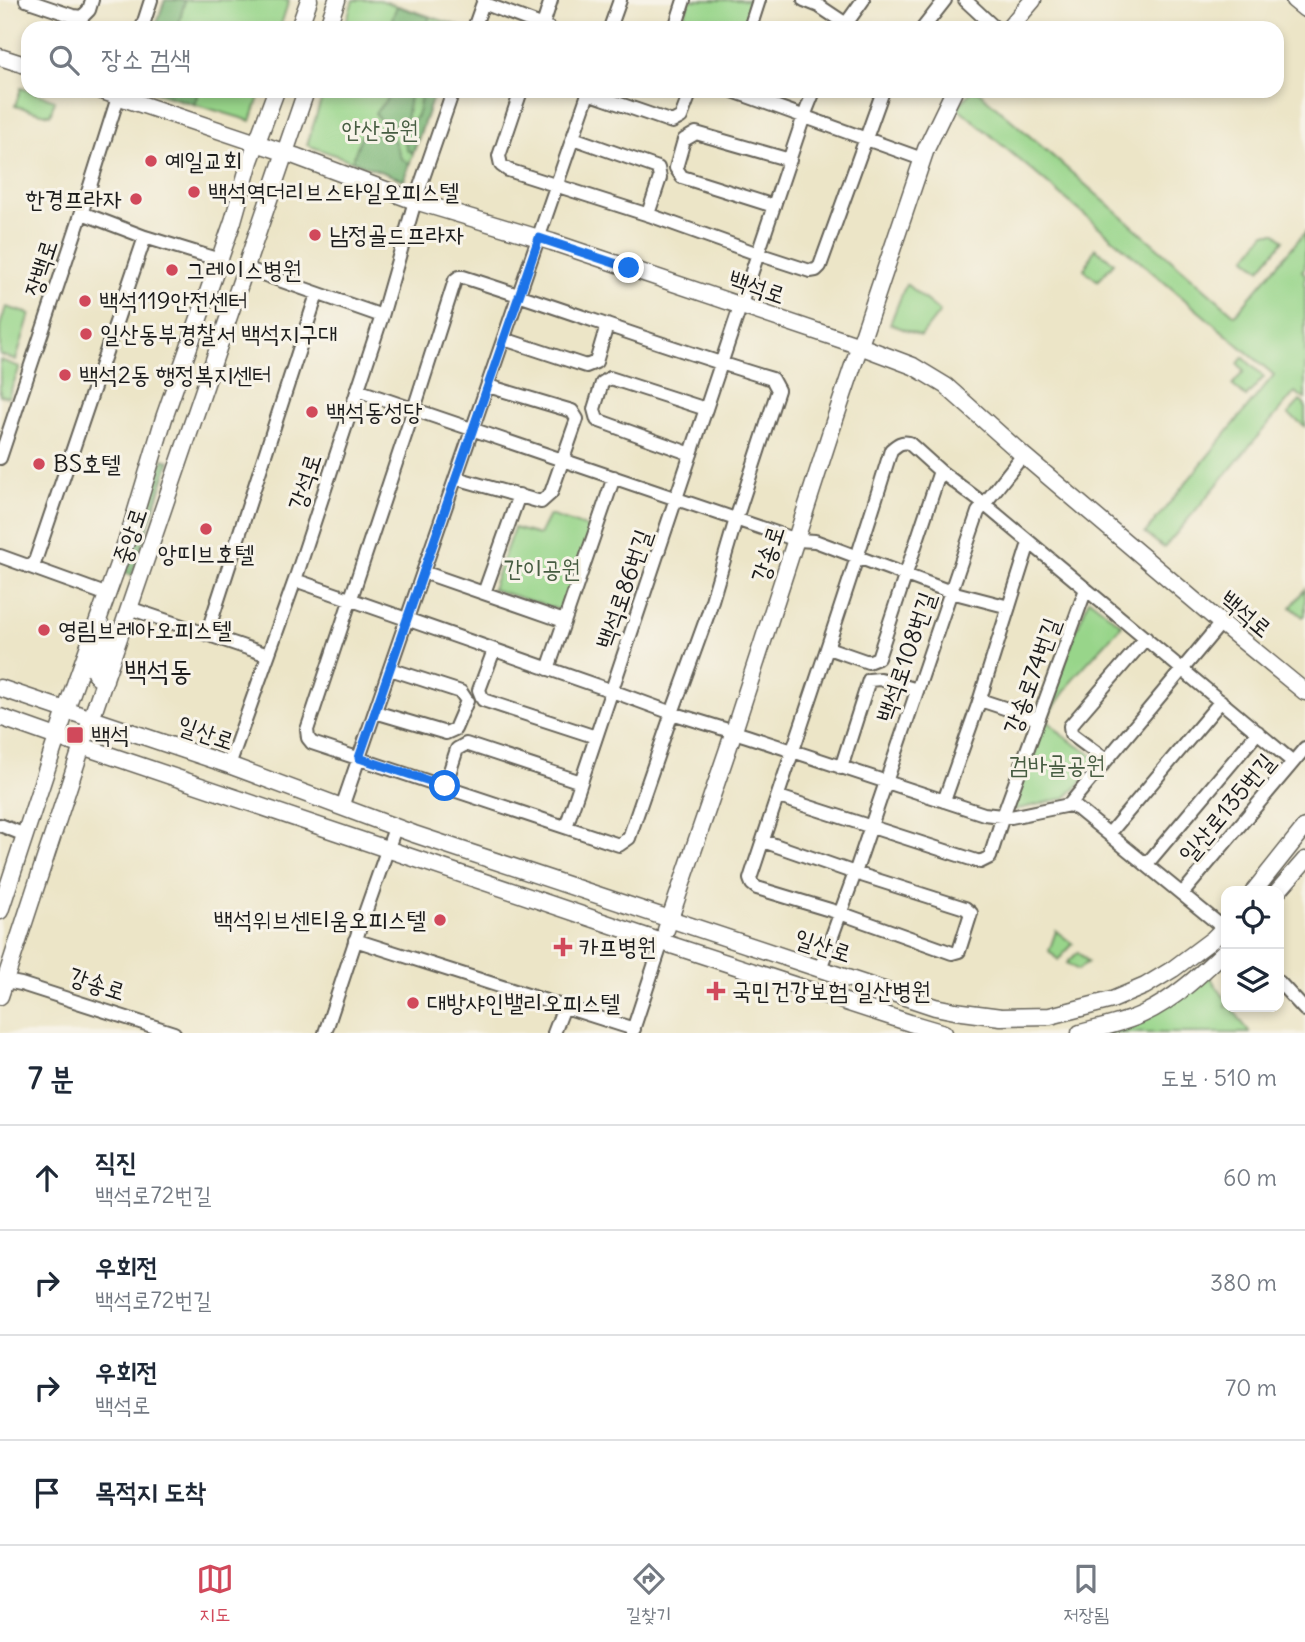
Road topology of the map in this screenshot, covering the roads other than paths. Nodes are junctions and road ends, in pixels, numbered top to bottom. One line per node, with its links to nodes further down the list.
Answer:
1 (92, 0): 15 (street)
2 (151, 0): 18 (street)
3 (309, 0): 19 (main road)
4 (337, 0): 20 (main road)
5 (551, 0): 23 (street)
6 (620, 0): 24 (street)
7 (684, 0): 25 (street)
8 (760, 0): 26 (street)
9 (804, 0): 27 (street)
10 (863, 0): 28 (street)
11 (945, 0): 29 (street)
12 (965, 0): 30 (street)
13 (1033, 0): 31 (main road)
14 (1294, 0): 17 (main road)
15 (30, 1)
16 (483, 2): 21 (street); 22 (street)
17 (1305, 9)
18 (144, 21)
19 (302, 21)
20 (330, 21)
21 (476, 21)
22 (529, 21)
23 (546, 21)
24 (612, 21)
25 (676, 21)
26 (752, 21)
27 (838, 21)
28 (848, 21)
29 (928, 21)
30 (988, 21)
31 (1015, 21)
32 (0, 57): 33 (main road)
33 (21, 64)
34 (118, 98): 57 (street, 장백로)
35 (130, 98): 50 (main road, 백석로)
36 (273, 98): 50 (main road, 중앙로)
37 (303, 98): 51 (main road, 중앙로)
38 (451, 98): 55 (street, 강석로)
39 (519, 98): 54 (street)
40 (586, 98): 48 (street)
41 (605, 98): 42 (street)
42 (688, 98)
43 (753, 98): 47 (street)
44 (811, 98): 47 (street, 백석로86번길)
45 (880, 98): 49 (street)
46 (951, 98): 52 (main road, 강송로)
47 (804, 116): 49 (street); 53 (street, 백석로86번길)
48 (573, 138): 54 (street); 58 (street)
49 (866, 138): 52 (street); 61 (street)
50 (257, 143): 51 (main road, 백석로); 62 (main road, 중앙로)
51 (284, 152): 55 (main road, 백석로); 63 (main road, 중앙로)
52 (922, 159): 70 (main road, 강송로)
53 (790, 160): 56 (street, 백석로86번길); 56 (street)
54 (556, 186): 58 (street); 60 (street)
55 (415, 201): 60 (main road, 백석로); 67 (street, 강석로)
56 (774, 206): 61 (street, 백석로86번길)
57 (82, 213): 59 (street); 79 (street, 장백로)
58 (650, 215): 61 (street)
59 (145, 237): 62 (street); 92 (street)
60 (539, 238): 65 (street); 66 (main road, 백석로)
61 (758, 254): 66 (street, 백석로86번길)
62 (220, 260): 99 (main road, 중앙로)
63 (245, 268): 64 (street); 102 (main road, 중앙로)
64 (317, 294): 67 (street); 107 (street)
65 (519, 295): 68 (street); 69 (street); 74 (street)
66 (741, 306): 70 (main road, 백석로); 71 (street, 백석로86번길)
67 (382, 316): 73 (street, 강석로)
68 (608, 326): 69 (street); 71 (street)
69 (504, 339): 72 (street)
70 (860, 346): 78 (main road, 백석로); 88 (main road, 강송로)
71 (721, 364): 75 (street, 백석로86번길); 87 (street)
72 (488, 386): 76 (street); 80 (street)
73 (357, 390): 74 (street); 95 (street, 강석로)
74 (414, 409): 76 (street); 100 (street)
75 (706, 409): 77 (street, 백석로86번길); 77 (street)
76 (473, 429): 80 (street); 83 (street)
77 (691, 454): 85 (street, 백석로86번길)
78 (1023, 455): 86 (street, 백석로108번길); 106 (main road, 백석로)
79 (0, 458)
80 (562, 459): 82 (street); 84 (street)
81 (940, 471): 86 (street); 91 (street); 94 (street)
82 (614, 477): 85 (street); 105 (street)
83 (456, 478): 84 (street); 93 (street)
84 (519, 495): 98 (street)
85 (676, 499): 87 (street); 118 (street, 백석로86번길)
86 (984, 504): 89 (street); 97 (street, 백석로108번길)
87 (736, 519): 88 (street); 124 (street)
88 (797, 540): 91 (street); 129 (main road, 강송로)
89 (1030, 543): 96 (street); 101 (street, 강송로74번길)
90 (0, 556): 92 (street)
91 (859, 556): 94 (street); 110 (street)
92 (33, 567): 99 (street)
93 (423, 572): 98 (street); 103 (street)
94 (906, 574): 97 (street); 110 (street)
95 (295, 580): 100 (street); 111 (street, 강석로)
96 (1086, 589): 108 (street); 127 (street, 강송로74번길)
97 (951, 592): 101 (street); 117 (street, 백석로108번길)
98 (484, 593): 105 (street)
99 (108, 595): 104 (main road, 중앙로)
100 (350, 600): 103 (street); 135 (street)
101 (1009, 607): 121 (street, 강송로74번길)
102 (129, 608): 107 (street); 115 (main road, 중앙로)
103 (407, 620): 109 (street); 112 (street)
104 (98, 621): 115 (main road); 122 (main road, 중앙로)
105 (564, 621): 113 (street)
106 (1221, 623): 114 (street); 119 (main road, 백석로)
107 (207, 634): 111 (street)
108 (1146, 638): 114 (street); 136 (street)
109 (494, 650): 113 (street); 131 (street)
110 (827, 651): 134 (street)
111 (268, 655): 138 (street, 강석로)
112 (390, 669): 123 (street); 123 (street)
113 (548, 669): 118 (street)
114 (1183, 669): 120 (street); 136 (street)
115 (105, 680): 126 (main road, 중앙로)
116 (0, 688): 122 (main road, 일산로)
117 (917, 690): 139 (street); 141 (street, 백석로108번길)
118 (612, 691): 124 (street); 131 (street, 백석로86번길)
119 (1305, 692)
120 (1221, 701): 128 (street); 153 (street)
121 (979, 702): 127 (street); 144 (street, 강송로74번길)
122 (66, 711): 126 (main road, 일산로); 130 (main road, 중앙로)
123 (375, 712): 135 (street)
124 (671, 713): 129 (street); 150 (street)
125 (0, 717): 130 (main road, 일산로)
126 (92, 719): 132 (main road, 중앙로); 138 (main road, 일산로)
127 (1038, 719): 147 (street, 강송로74번길)
128 (1258, 732): 137 (street); 158 (street, 일산로135번길)
129 (733, 733): 134 (street); 165 (main road, 강송로)
130 (58, 737): 132 (main road, 일산로); 154 (main road, 중앙로)
131 (596, 737): 140 (street, 백석로86번길)
132 (82, 746): 156 (main road, 일산로); 172 (main road, 중앙로)
133 (1305, 748): 137 (street, 일산로135번길)
134 (794, 752): 139 (street); 143 (street)
135 (359, 758): 142 (street); 146 (street)
136 (1106, 760): 145 (street)
137 (1293, 762): 162 (street, 일산로135번길)
138 (229, 765): 146 (main road, 일산로)
139 (841, 768): 141 (street)
140 (581, 782): 142 (street); 150 (street, 백석로86번길)
141 (885, 782): 144 (street); 149 (street, 백석로108번길)
142 (441, 785): 150 (street)
143 (779, 797): 149 (street); 155 (street)
144 (944, 801): 147 (street)
145 (1069, 805): 147 (street); 153 (street, 일산로135번길)
146 (342, 807): 152 (main road, 일산로)
147 (1003, 816): 149 (street, 강송로74번길)
148 (0, 825): 154 (street)
149 (870, 825): 159 (street, 백석로108번길)
150 (566, 827)
151 (1305, 827): 160 (main road)
152 (395, 828): 156 (street); 165 (main road, 일산로)
153 (1109, 834): 158 (street, 일산로135번길)
154 (25, 835): 163 (main road, 중앙로)
155 (763, 841): 159 (street); 164 (street)
156 (387, 849): 168 (street); 169 (main road, 일산로)
157 (1305, 860): 161 (main road)
158 (1146, 865): 162 (street, 일산로135번길)
159 (855, 873): 164 (street, 백석로108번길); 164 (street)
160 (1258, 886)
161 (1282, 886)
162 (1182, 894): 166 (street, 일산로135번길)
163 (0, 911)
164 (840, 913): 171 (street, 백석로108번길)
165 (669, 919): 169 (main road, 강송로); 171 (main road, 일산로)
166 (1221, 924)
167 (1221, 932): 171 (main road, 일산로)
168 (355, 940): 174 (street); 178 (street)
169 (662, 942): 176 (street, 강송로); 180 (main road, 일산로)
170 (1221, 955): 181 (main road)
171 (820, 969)
172 (2, 986): 177 (street, 강송로)
173 (1284, 987): 175 (street)
174 (564, 1007): 176 (street); 179 (street)
175 (1305, 1010)
176 (633, 1031)
177 (174, 1033)
178 (325, 1033)
179 (554, 1033)
180 (944, 1033)
181 (1080, 1033)

